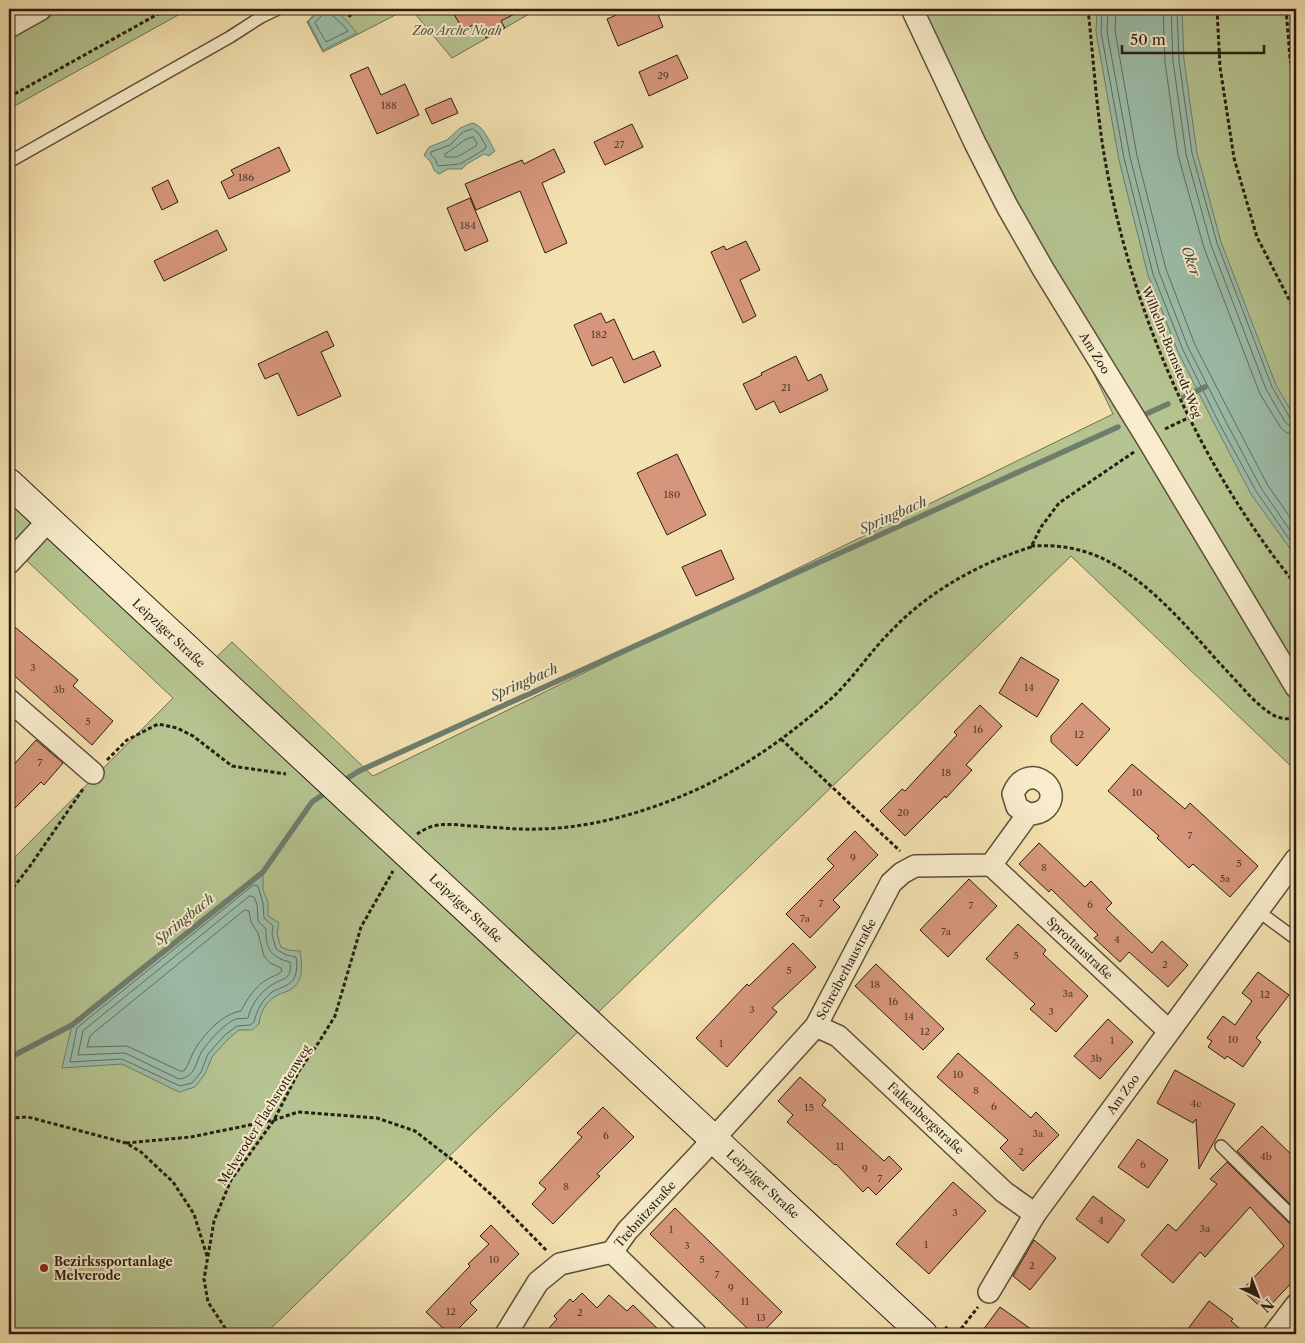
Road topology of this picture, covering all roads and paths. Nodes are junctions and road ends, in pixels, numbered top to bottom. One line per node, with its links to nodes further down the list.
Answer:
1 (41, 9): 11 (street)
2 (166, 9): 13 (path)
3 (278, 9): 9 (lane)
4 (354, 9): 10 (path)
5 (912, 9): 17 (street, Am Zoo)
6 (1088, 9): 16 (path, Wilhelm-Bornstedt-Weg)
7 (1217, 9): 15 (path)
8 (1286, 9): 12 (path)
9 (262, 13): 14 (lane)
10 (349, 17)
11 (9, 27)
12 (1296, 89)
13 (9, 97)
14 (9, 162)
15 (1296, 313)
16 (1188, 418): 17 (path); 22 (path, Wilhelm-Bornstedt-Weg)
17 (1148, 440): 20 (path); 23 (street, Am Zoo)
18 (9, 483): 19 (street, Leipziger Straße)
19 (49, 520): 21 (street); 28 (street, Leipziger Straße)
20 (1031, 546): 25 (path, Melveroder Flachsrottenweg); 26 (path, Melveroder Flachsrottenweg)
21 (9, 562)
22 (1296, 585)
23 (1296, 687)
24 (9, 700): 27 (street)
25 (1296, 717)
26 (781, 739): 30 (path, Melveroder Flachsrottenweg); 33 (path)
27 (93, 773): 28 (path); 34 (path)
28 (320, 780): 30 (street, Leipziger Straße)
29 (1028, 814): 32 (street)
30 (405, 850): 40 (path, Melveroder Flachsrottenweg); 41 (street, Leipziger Straße)
31 (1296, 859): 35 (street, Am Zoo)
32 (991, 865): 33 (street); 38 (street, Sprottaustraße)
33 (915, 866): 37 (street, Schreiberhaustraße)
34 (9, 892)
35 (1258, 911): 36 (lane); 38 (street, Am Zoo)
36 (1296, 939)
37 (816, 1026): 41 (street, Schreiberhaustraße); 44 (street, Falkenbergstraße)
38 (1169, 1031): 44 (street, Am Zoo)
39 (9, 1118): 42 (path, Melveroder Flachsrottenweg)
40 (274, 1120): 42 (path); 47 (path, Melveroder Flachsrottenweg); 48 (path)
41 (713, 1138): 46 (street, Trebnitzstraße); 54 (street, Leipziger Straße)
42 (126, 1143): 47 (path, Melveroder Flachsrottenweg)
43 (1221, 1146): 45 (lane)
44 (1035, 1214): 49 (street, Am Zoo)
45 (1296, 1220)
46 (612, 1252): 48 (street, Trebnitzstraße); 53 (street)
47 (207, 1256): 51 (path, Melveroder Flachsrottenweg)
48 (560, 1264): 52 (street, Trebnitzstraße)
49 (989, 1292): 55 (path)
50 (1296, 1305): 56 (street)
51 (229, 1334)
52 (506, 1334)
53 (696, 1334)
54 (923, 1334)
55 (957, 1334)
56 (1274, 1334)

